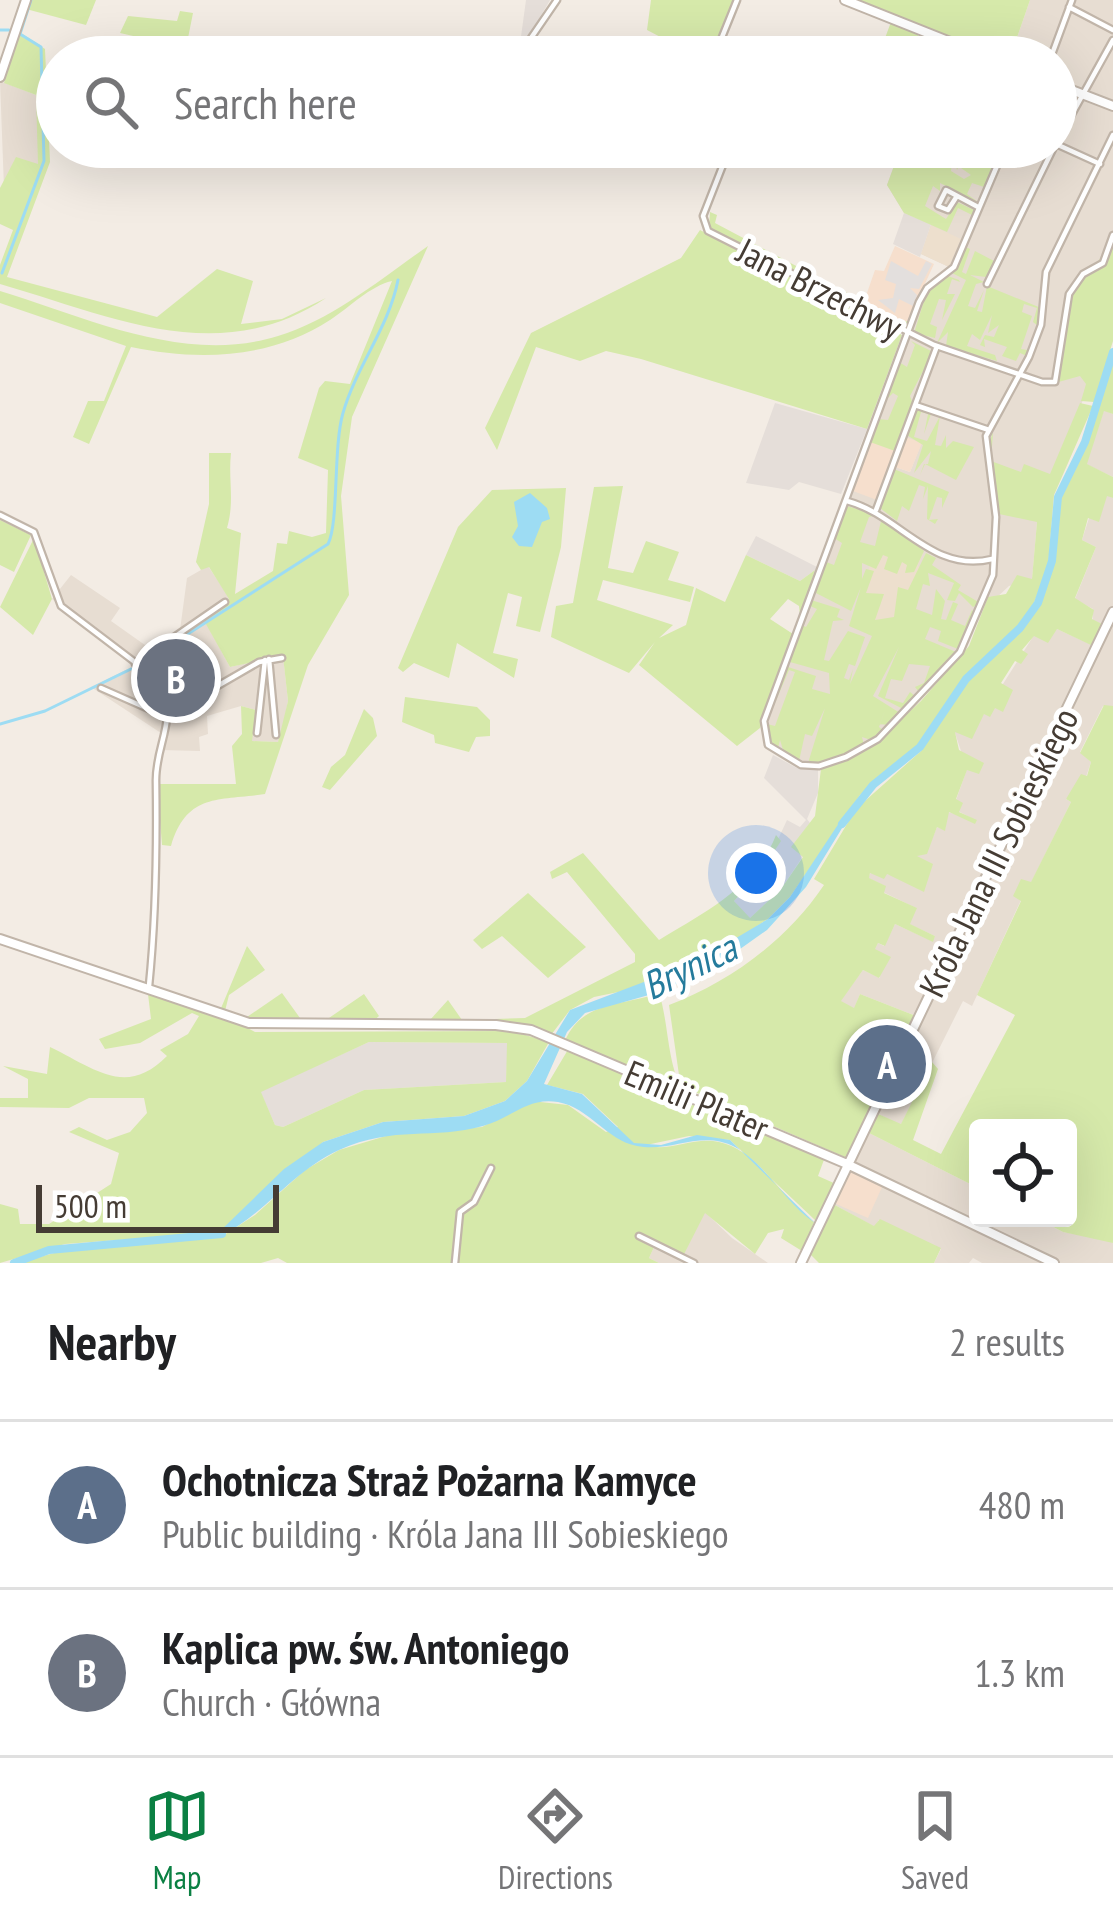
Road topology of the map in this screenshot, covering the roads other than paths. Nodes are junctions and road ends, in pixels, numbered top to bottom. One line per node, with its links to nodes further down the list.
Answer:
1 (26, 0): 12 (street)
2 (557, 0): 7 (street)
3 (737, 0): 8 (street)
4 (845, 0): 9 (street)
5 (1070, 4): 6 (street); 10 (street)
6 (1113, 30)
7 (532, 36)
8 (722, 36)
9 (935, 36)
10 (1059, 36)
11 (1113, 40): 14 (street)
12 (0, 76)
13 (1077, 92): 14 (street)
14 (1081, 94): 15 (street); 16 (street)
15 (1077, 102)
16 (1113, 106)
17 (1113, 135): 19 (street)
18 (1077, 154): 19 (street)
19 (1100, 164): 29 (street)
20 (722, 168): 27 (street, Jana Brzechwy)
21 (996, 168): 24 (street)
22 (1044, 168): 26 (street)
23 (957, 196): 24 (street)
24 (978, 207): 27 (street)
25 (1113, 235): 29 (street)
26 (986, 284)
27 (909, 332): 28 (street, Jana Brzechwy); 32 (street)
28 (937, 346): 29 (street, Jana Brzechwy); 30 (street)
29 (1018, 373): 31 (street)
30 (914, 405): 31 (street); 33 (street)
31 (989, 430): 35 (street)
32 (846, 501): 33 (street); 35 (street)
33 (876, 510): 35 (street)
34 (0, 514): 40 (street)
35 (992, 559)
36 (225, 602): 40 (street)
37 (1113, 612): 48 (street, Króla Jana III Sobieskiego)
38 (282, 658): 39 (street)
39 (267, 660): 41 (street); 44 (street); 45 (street)
40 (135, 664): 41 (street)
41 (166, 686): 43 (street)
42 (100, 688): 43 (street)
43 (169, 718): 47 (street)
44 (257, 734)
45 (276, 735)
46 (0, 939): 47 (street, Emilii Plater)
47 (148, 992): 48 (street, Emilii Plater)
48 (847, 1164): 51 (street, Króla Jana III Sobieskiego); 55 (street, Emilii Plater)
49 (491, 1168): 52 (street)
50 (640, 1236): 53 (street)
51 (802, 1260): 54 (street)
52 (454, 1263)
53 (694, 1263)
54 (814, 1263)
55 (1054, 1263)

